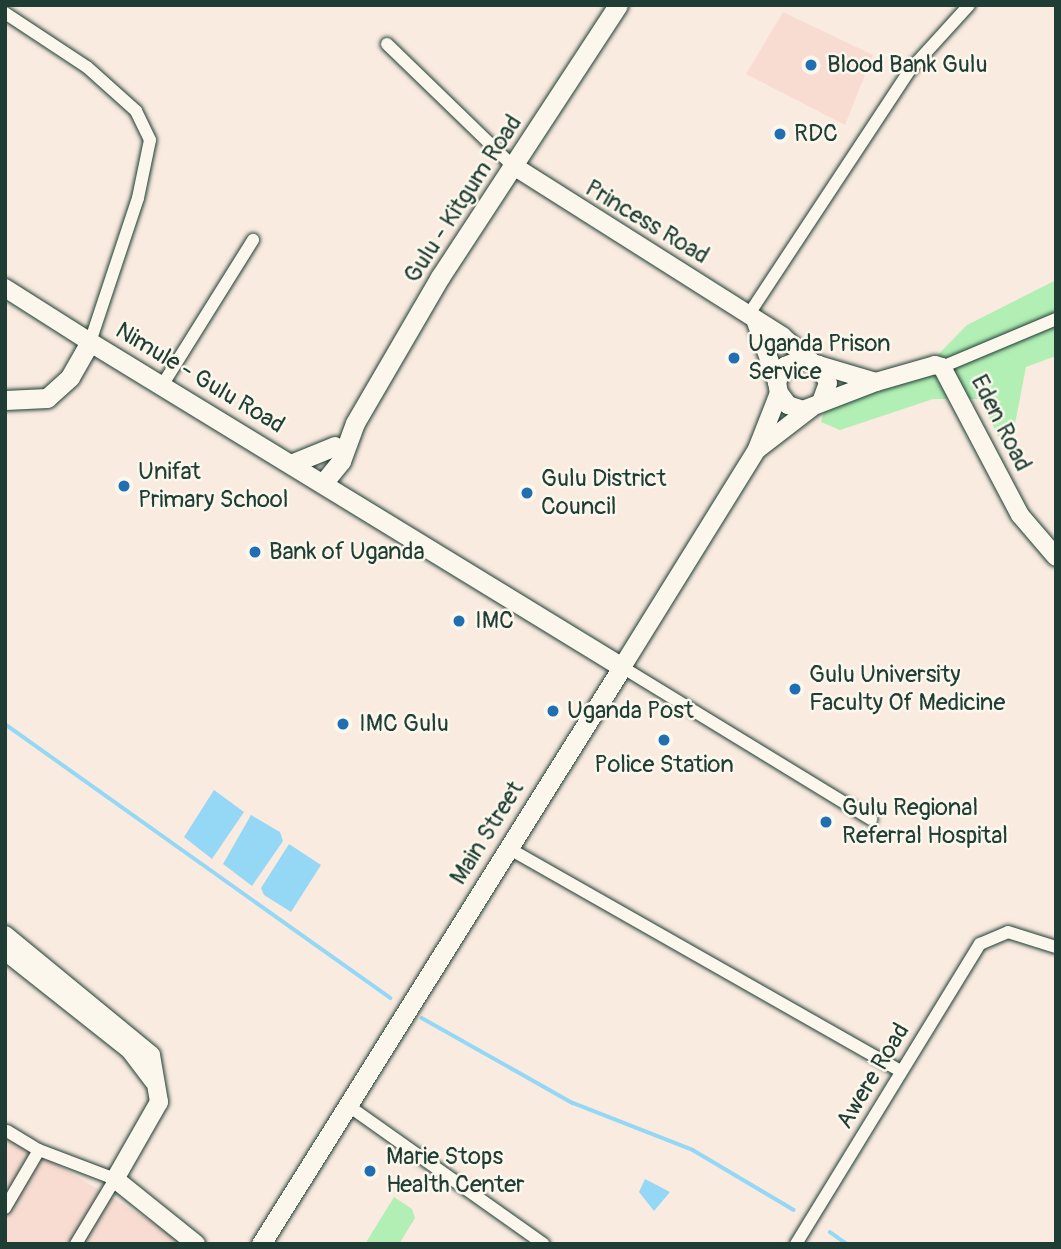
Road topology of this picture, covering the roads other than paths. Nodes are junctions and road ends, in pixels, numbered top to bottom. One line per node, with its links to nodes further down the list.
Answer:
1 (618, 5): 5 (main road, Gulu - Kitgum Road)
2 (968, 5): 8 (street)
3 (5, 13): 10 (street)
4 (387, 44): 5 (street)
5 (512, 164): 8 (street, Princess Road); 19 (main road, Gulu - Kitgum Road)
6 (253, 240): 14 (street)
7 (5, 288): 10 (street)
8 (753, 318): 11 (street, Princess Road); 15 (street)
9 (1056, 319): 12 (street)
10 (90, 342): 14 (main road, Nimule - Gulu Road); 16 (main road, Nimule - Gulu Road)
11 (815, 363): 13 (street, Princess Road); 15 (street); 17 (street)
12 (942, 367): 13 (street, Eden Road); 23 (street, Eden Road)
13 (876, 382): 17 (street, Eden Road)
14 (163, 384): 20 (main road, Nimule - Gulu Road)
15 (778, 387): 17 (street); 18 (street)
16 (5, 400)
17 (816, 405): 18 (street, Eden Road)
18 (757, 449): 24 (street, Main Street)
19 (338, 453): 20 (main road); 21 (main road, Gulu - Kitgum Road); 22 (main road)
20 (293, 463): 21 (main road, Nimule - Gulu Road)
21 (320, 480): 22 (main road, Nimule - Gulu Road)
22 (345, 496): 24 (main road, Nimule - Gulu Road)
23 (1056, 557)
24 (622, 667): 25 (street); 26 (main road, Main Street)
25 (871, 819)
26 (508, 848): 30 (street); 32 (main road, Main Street)
27 (5, 935): 31 (street)
28 (1056, 947): 30 (street, Awere Road)
29 (5, 951): 31 (street)
30 (901, 1071): 38 (street, Awere Road)
31 (160, 1093): 35 (street)
32 (346, 1104): 41 (main road, Main Street); 42 (street)
33 (7, 1131): 34 (street)
34 (39, 1150): 35 (street); 36 (street)
35 (115, 1179): 37 (street); 39 (street)
36 (5, 1208)
37 (175, 1238): 40 (street)
38 (797, 1243)
39 (76, 1244)
40 (196, 1244)
41 (261, 1244)
42 (544, 1244)

